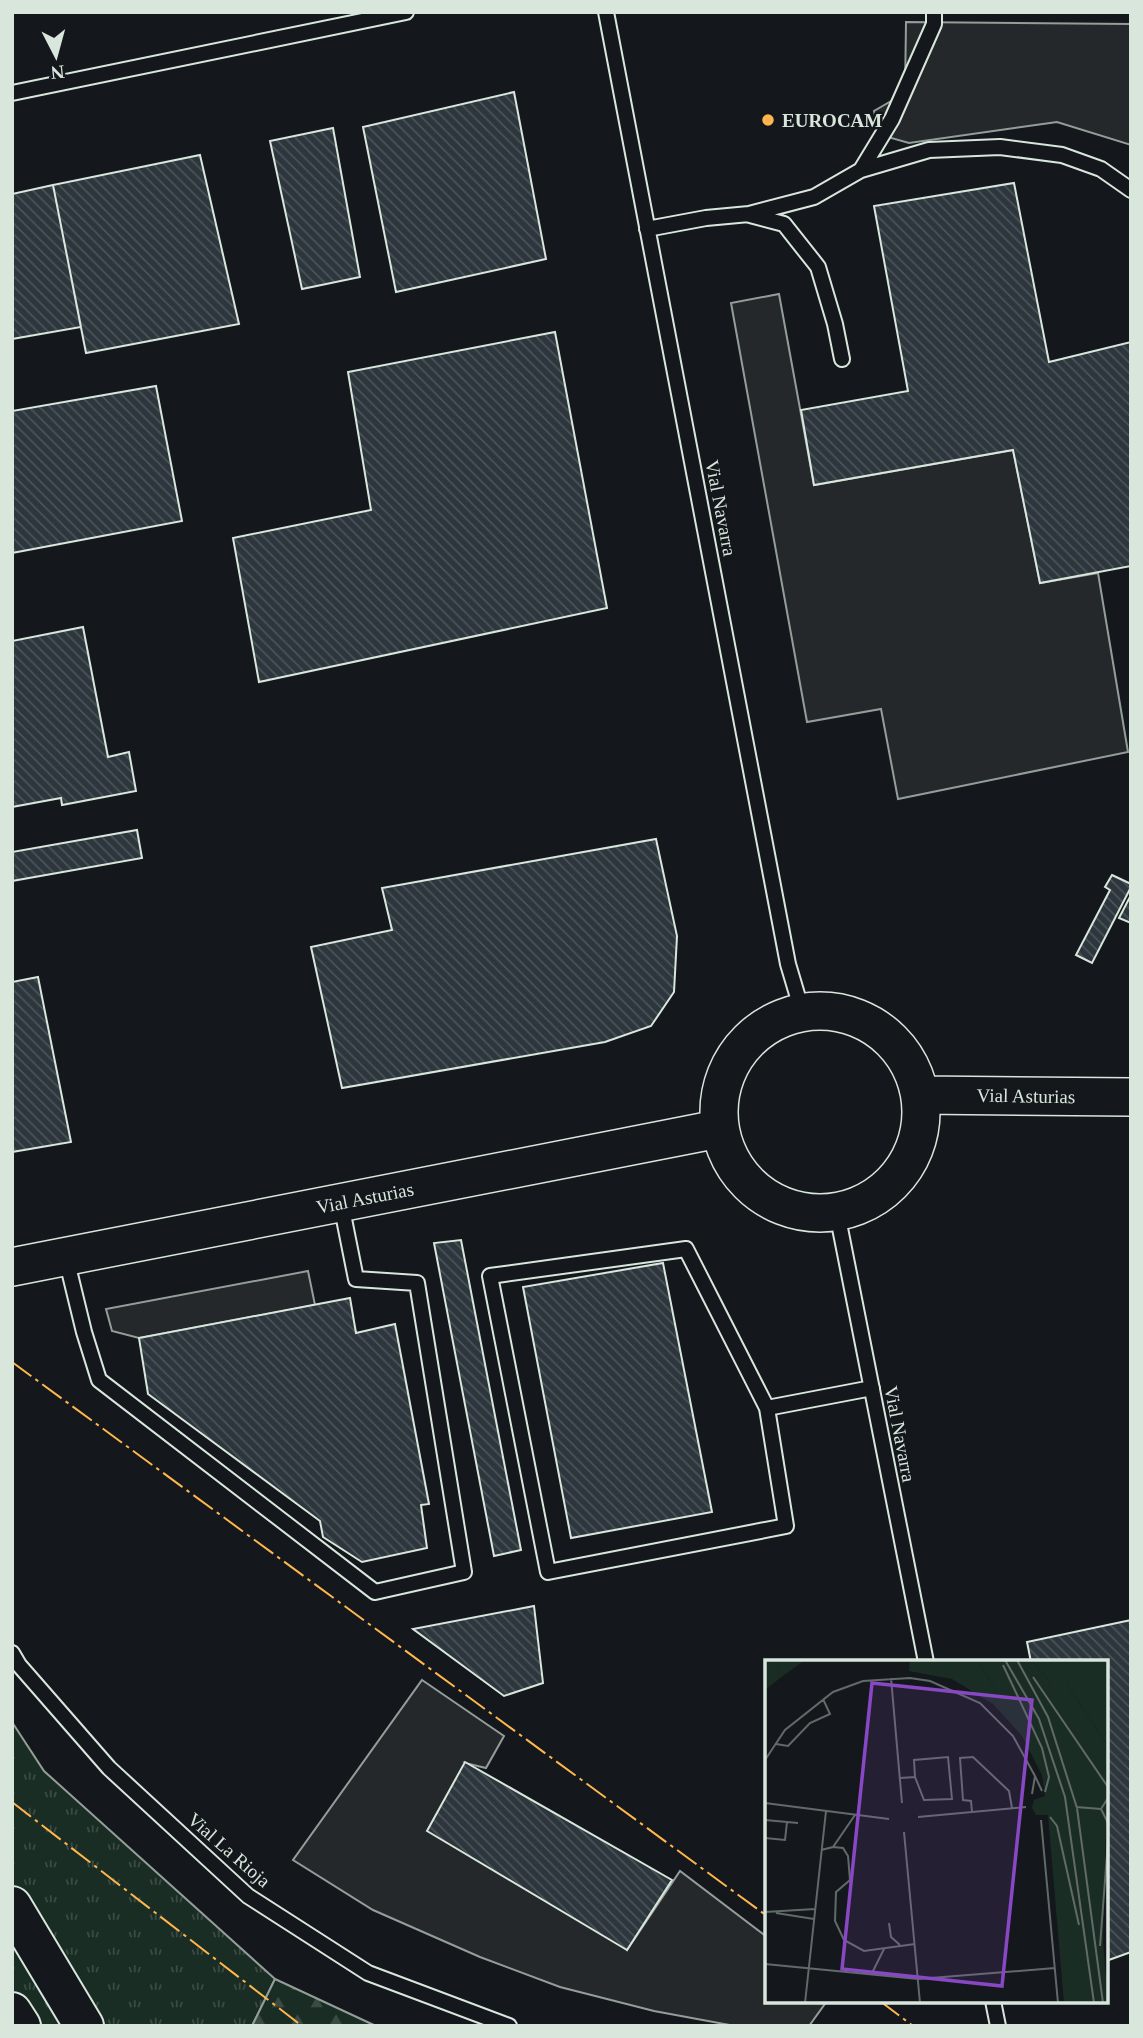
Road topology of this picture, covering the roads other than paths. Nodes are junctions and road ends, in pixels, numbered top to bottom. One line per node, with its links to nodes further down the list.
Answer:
1 (406, 12): 4 (lane)
2 (606, 12): 8 (lane, Vial Navarra)
3 (934, 12): 5 (lane)
4 (12, 93)
5 (861, 170): 6 (lane); 7 (lane)
6 (1131, 190)
7 (749, 214): 8 (lane); 9 (lane)
8 (648, 229): 10 (lane, Vial Navarra)
9 (842, 359)
10 (802, 1011): 11 (street); 13 (street)
11 (921, 1095): 12 (street, Vial Asturias); 15 (street)
12 (1131, 1097)
13 (718, 1129): 14 (street, Vial Asturias); 15 (street)
14 (341, 1202): 16 (street, Vial Asturias); 16 (lane)
15 (837, 1213): 18 (lane, Vial Navarra)
16 (65, 1258): 17 (street, Vial Asturias)
17 (12, 1267)
18 (872, 1388): 19 (lane); 21 (lane, Vial Navarra)
19 (767, 1408): 19 (lane)
20 (12, 1653): 27 (lane, Vial La Rioja)
21 (926, 1660)
22 (12, 1906): 26 (highway)
23 (993, 2003): 28 (lane)
24 (12, 2012): 25 (highway)
25 (21, 2026)
26 (84, 2026)
27 (509, 2026)
28 (998, 2026)

